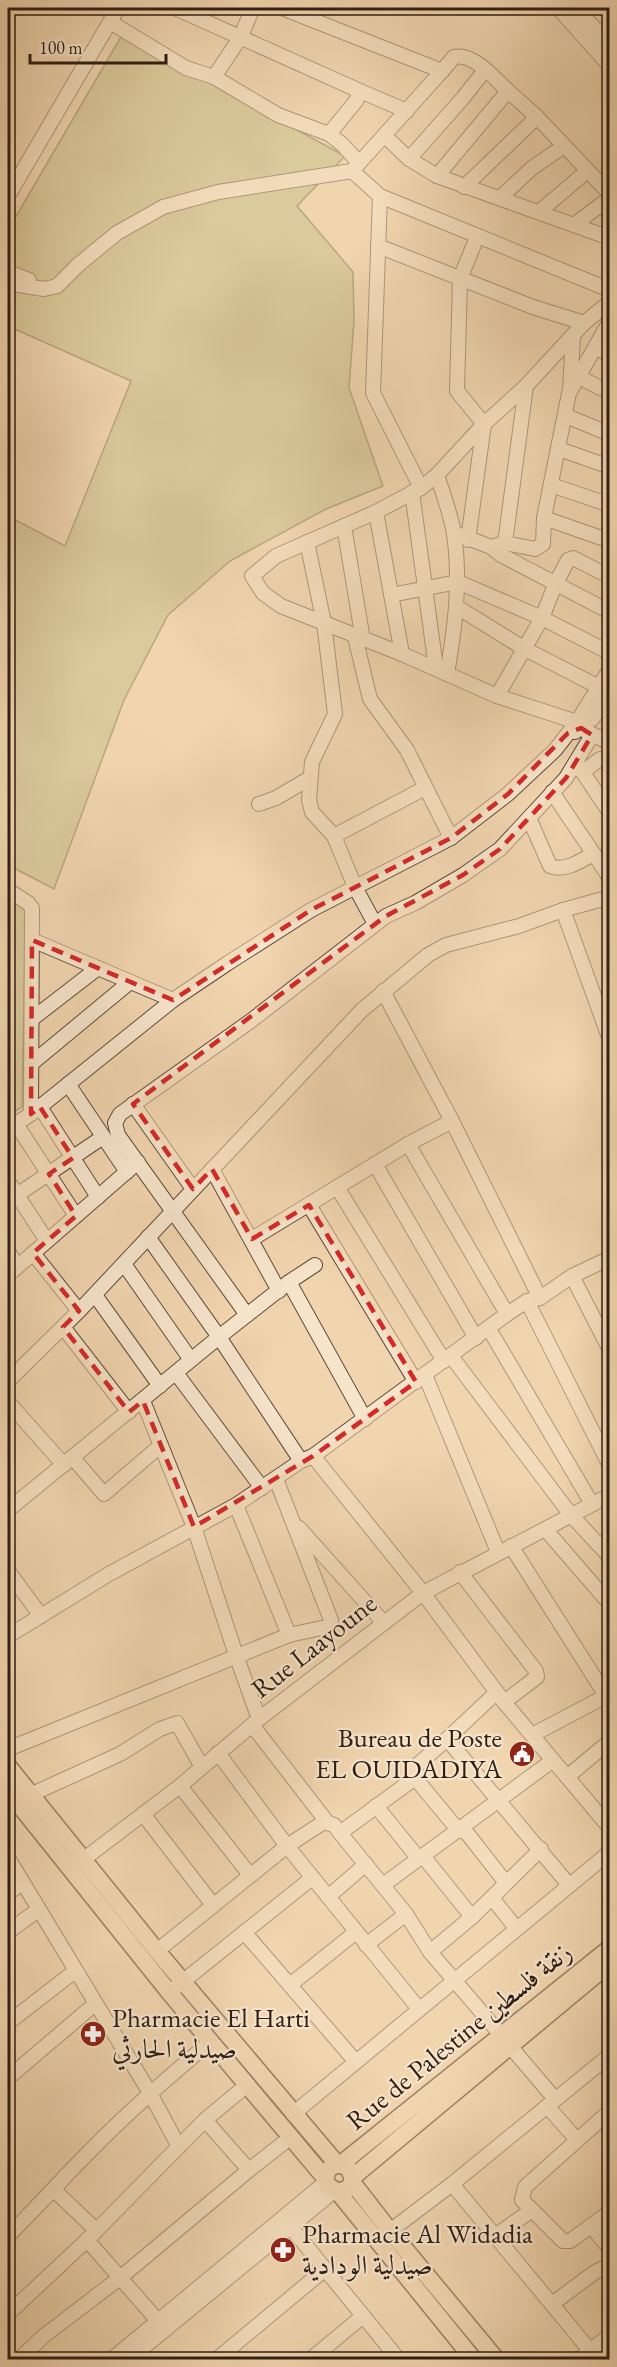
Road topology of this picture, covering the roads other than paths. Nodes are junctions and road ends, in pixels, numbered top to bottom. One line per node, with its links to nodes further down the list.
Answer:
1 (118, 8): 7 (street)
2 (175, 8): 8 (street)
3 (253, 8): 8 (street)
4 (282, 8): 12 (street)
5 (558, 8): 10 (street)
6 (576, 8): 9 (street)
7 (110, 22): 13 (street); 26 (street)
8 (240, 38): 13 (street); 14 (street)
9 (609, 45)
10 (609, 66)
11 (485, 69): 12 (street); 15 (street); 21 (street)
12 (442, 71): 16 (street)
13 (214, 77): 18 (street)
14 (360, 91): 16 (street); 18 (street)
15 (508, 91): 17 (street); 24 (street)
16 (407, 111): 19 (street)
17 (537, 117): 20 (street); 25 (street)
18 (329, 134): 22 (street)
19 (385, 136): 21 (street); 22 (street)
20 (564, 146): 23 (street); 29 (street)
21 (409, 159): 24 (street)
22 (356, 167): 27 (street); 38 (street)
23 (586, 172): 28 (street); 30 (street)
24 (437, 176): 25 (street)
25 (464, 187): 29 (street)
26 (8, 196)
27 (380, 196): 32 (street); 34 (street)
28 (609, 196): 31 (street)
29 (500, 198): 30 (street)
30 (539, 212): 31 (street)
31 (575, 225): 33 (street)
32 (477, 237): 36 (street); 39 (street)
33 (609, 237)
34 (378, 246): 36 (street); 57 (street)
35 (8, 272): 38 (street)
36 (460, 279): 42 (street); 51 (street)
37 (8, 283): 38 (street)
38 (50, 288)
39 (609, 290)
40 (609, 302): 42 (street)
41 (609, 321): 44 (street)
42 (584, 323): 43 (street)
43 (573, 335): 47 (street); 48 (street)
44 (595, 348): 45 (street); 46 (street)
45 (609, 354)
46 (579, 377): 48 (street); 49 (street)
47 (526, 386): 51 (street); 66 (street)
48 (569, 393): 50 (street)
49 (609, 393)
50 (566, 416): 52 (street); 53 (street)
51 (484, 424): 55 (street); 63 (street)
52 (609, 434)
53 (560, 449): 54 (street); 56 (street)
54 (609, 467)
55 (437, 475): 57 (street); 62 (street)
56 (551, 485): 58 (street); 60 (street)
57 (416, 490): 59 (street); 70 (street)
58 (609, 505)
59 (376, 512): 61 (street); 71 (street)
60 (544, 518): 64 (street); 66 (street)
61 (344, 526): 65 (street); 76 (street)
62 (454, 532): 63 (street); 68 (street)
63 (468, 540): 66 (street)
64 (609, 541)
65 (307, 542): 75 (street); 75 (street)
66 (498, 545): 69 (street)
67 (609, 576): 69 (street)
68 (458, 582): 70 (street); 72 (street); 74 (street)
69 (555, 585): 73 (street); 74 (street)
70 (426, 587): 71 (street); 81 (street)
71 (391, 595): 79 (street)
72 (457, 608): 77 (street); 81 (street)
73 (609, 612)
74 (542, 618): 77 (street); 78 (street)
75 (324, 623): 76 (street); 88 (street)
76 (359, 638): 79 (street); 89 (street)
77 (525, 649): 82 (street); 83 (street)
78 (609, 652)
79 (402, 654): 81 (street)
80 (609, 669): 82 (street)
81 (442, 671): 83 (street)
82 (604, 691): 84 (street)
83 (497, 696): 84 (street)
84 (580, 730): 85 (street); 87 (street); 95 (street)
85 (609, 742)
86 (609, 759): 87 (street)
87 (579, 767): 90 (street); 92 (street)
88 (309, 777): 91 (street); 94 (street)
89 (425, 788): 94 (street); 95 (street)
90 (552, 792): 93 (street); 96 (street)
91 (259, 804)
92 (609, 813)
93 (530, 818): 96 (street); 102 (street)
94 (334, 836): 98 (street)
95 (451, 838): 98 (street)
96 (593, 854): 97 (street)
97 (609, 878)
98 (355, 887): 102 (street); 107 (street)
99 (8, 890): 103 (street)
100 (609, 897): 101 (street)
101 (563, 910): 106 (street); 109 (street)
102 (375, 924): 112 (street)
103 (32, 940): 104 (street); 108 (street)
104 (98, 968): 105 (street); 108 (street)
105 (130, 982): 107 (street); 110 (street)
106 (383, 991): 114 (street); 121 (street)
107 (173, 1000): 111 (street)
108 (32, 1019): 110 (street)
109 (609, 1040)
110 (31, 1064): 113 (street)
111 (68, 1084): 113 (street); 116 (street)
112 (133, 1104): 119 (street); 126 (street)
113 (35, 1111): 115 (street); 118 (street)
114 (452, 1121): 117 (street); 144 (street)
115 (11, 1127): 123 (street)
116 (103, 1137): 118 (street); 122 (street)
117 (408, 1144): 120 (street); 146 (street)
118 (73, 1158): 123 (street); 127 (street)
119 (138, 1162): 122 (street); 130 (street)
120 (375, 1164): 125 (street); 151 (street)
121 (212, 1169): 126 (street); 133 (street)
122 (127, 1172): 127 (street)
123 (49, 1174): 128 (street); 131 (street)
124 (8, 1181): 128 (street)
125 (337, 1187): 129 (street); 153 (street)
126 (193, 1189): 130 (street)
127 (98, 1197): 131 (street)
128 (12, 1199): 134 (street)
129 (309, 1205): 133 (street); 156 (street)
130 (172, 1211): 132 (street); 147 (street)
131 (76, 1216): 134 (street)
132 (148, 1237): 138 (street); 150 (street)
133 (252, 1239): 142 (street)
134 (47, 1241): 136 (street)
135 (8, 1251): 140 (street)
136 (33, 1253): 140 (street); 145 (street)
137 (609, 1258): 141 (street)
138 (124, 1264): 143 (street); 154 (street)
139 (315, 1265): 142 (street)
140 (12, 1271)
141 (572, 1276): 144 (street); 152 (street)
142 (284, 1286): 147 (street); 162 (street)
143 (95, 1295): 145 (street); 158 (street)
144 (533, 1300): 146 (street); 166 (street)
145 (79, 1311): 148 (street)
146 (507, 1314): 149 (street)
147 (247, 1315): 150 (street)
148 (63, 1327): 157 (street); 161 (street)
149 (489, 1329): 151 (street); 170 (street)
150 (219, 1337): 154 (street); 164 (street)
151 (476, 1338): 153 (street)
152 (609, 1350)
153 (447, 1359): 156 (street); 173 (street)
154 (191, 1360): 155 (street)
155 (176, 1374): 158 (street); 168 (street)
156 (421, 1379): 162 (street); 177 (street)
157 (8, 1381)
158 (160, 1386): 159 (street)
159 (143, 1401): 161 (street); 163 (street)
160 (8, 1402): 165 (street)
161 (129, 1412): 165 (street)
162 (365, 1419): 164 (street)
163 (160, 1446): 165 (street); 175 (street)
164 (307, 1459): 167 (street); 181 (street)
165 (68, 1461): 172 (street)
166 (609, 1466)
167 (276, 1479): 168 (street); 174 (street)
168 (262, 1488): 171 (street)
169 (609, 1495): 170 (street, Rue Laayoune)
170 (592, 1504): 173 (street, Rue Laayoune)
171 (236, 1505): 175 (street); 185 (street)
172 (8, 1510)
173 (572, 1515): 176 (street, Rue Laayoune); 178 (street)
174 (292, 1520): 184 (street); 185 (street)
175 (194, 1527): 183 (street); 187 (street)
176 (545, 1529): 177 (street, Rue Laayoune); 182 (street)
177 (504, 1549): 180 (street, Rue Laayoune); 189 (street)
178 (609, 1557)
179 (8, 1571): 183 (street)
180 (460, 1572): 181 (street, Rue Laayoune); 188 (street)
181 (423, 1593): 184 (street, Rue Laayoune); 188 (street)
182 (609, 1604)
183 (41, 1616): 186 (street)
184 (384, 1623): 190 (street, Rue Laayoune)
185 (289, 1635): 187 (street)
186 (8, 1636)
187 (236, 1655): 190 (street); 194 (street)
188 (501, 1697): 191 (street); 192 (street)
189 (608, 1699): 191 (street)
190 (255, 1722): 195 (street, Rue Laayoune); 207 (street)
191 (532, 1735): 196 (street)
192 (447, 1739): 199 (street); 204 (street)
193 (607, 1747): 200 (street)
194 (8, 1749)
195 (218, 1753): 198 (street, Rue Laayoune); 211 (street)
196 (552, 1761): 200 (street); 204 (street)
197 (8, 1766): 203 (main road)
198 (202, 1767): 201 (street, Rue Laayoune); 203 (street)
199 (415, 1778): 205 (street); 209 (street)
200 (567, 1778): 208 (street)
201 (180, 1786): 206 (street, Rue Laayoune); 218 (street)
202 (8, 1791): 216 (main road)
203 (30, 1795): 216 (main road)
204 (499, 1802): 209 (street); 212 (street)
205 (376, 1806): 210 (street); 214 (street)
206 (143, 1814): 216 (street, Rue Laayoune); 227 (street)
207 (327, 1822): 210 (street); 211 (street)
208 (609, 1828)
209 (461, 1829): 214 (street); 221 (street)
210 (340, 1833): 217 (street)
211 (286, 1846): 218 (street); 219 (street)
212 (540, 1850): 221 (street); 222 (street)
213 (609, 1852): 222 (street)
214 (421, 1858): 223 (street); 230 (street)
215 (9, 1863): 220 (street)
216 (76, 1864): 237 (main road); 243 (main road)
217 (366, 1864): 223 (street); 225 (street)
218 (250, 1875): 227 (street)
219 (312, 1878): 225 (street); 233 (street)
220 (22, 1883): 224 (street); 228 (street)
221 (506, 1884): 226 (street)
222 (569, 1885): 231 (street)
223 (383, 1886): 229 (street)
224 (8, 1893)
225 (328, 1897): 234 (street)
226 (492, 1898): 230 (street); 231 (street)
227 (213, 1905): 237 (street)
228 (38, 1910): 232 (street); 240 (street)
229 (406, 1914): 235 (street); 238 (street)
230 (472, 1917): 238 (street)
231 (516, 1928): 241 (street)
232 (8, 1932)
233 (244, 1932): 242 (street); 243 (street)
234 (356, 1932): 235 (street); 242 (street)
235 (366, 1945): 245 (street)
236 (609, 1948): 248 (main road, Rue de Palestine زنقة فلسطين)
237 (157, 1951): 243 (main road)
238 (430, 1952): 241 (street)
239 (609, 1963): 248 (main road, Rue de Palestine زنقة فلسطين)
240 (75, 1971): 244 (street); 246 (street)
241 (453, 1980): 245 (street); 248 (street)
242 (290, 1985): 250 (street)
243 (176, 1987): 247 (main road); 256 (main road)
244 (95, 2004): 251 (street); 253 (street)
245 (419, 2009): 250 (street)
246 (8, 2023)
247 (211, 2041): 252 (main road); 253 (street)
248 (506, 2041): 254 (street); 261 (main road, Rue de Palestine زنقة فلسطين); 263 (main road, Rue de Palestine زنقة فلسطين)
249 (609, 2055): 254 (street)
250 (356, 2062): 256 (street)
251 (8, 2078)
252 (248, 2085): 257 (street); 258 (main road)
253 (150, 2094): 260 (street); 266 (street)
254 (551, 2103): 259 (street); 264 (street)
255 (609, 2111): 259 (street)
256 (293, 2114): 261 (main road)
257 (205, 2120): 260 (street); 262 (street)
258 (291, 2138): 262 (street); 265 (main road)
259 (577, 2140): 267 (street)
260 (179, 2147): 272 (street)
261 (339, 2164): 263 (main road); 265 (main road)
262 (249, 2170): 278 (street)
263 (353, 2180): 265 (main road); 271 (main road)
264 (452, 2184): 271 (street); 274 (street)
265 (331, 2186): 269 (street); 282 (street); 291 (main road)
266 (54, 2190): 272 (street); 273 (street)
267 (532, 2210): 270 (street); 274 (street)
268 (609, 2212): 270 (street)
269 (290, 2226): 277 (street); 288 (street)
270 (591, 2226): 275 (street)
271 (390, 2231): 292 (main road)
272 (92, 2235): 278 (street); 280 (street)
273 (8, 2236)
274 (495, 2236): 279 (street)
275 (609, 2249)
276 (609, 2265): 279 (street)
277 (324, 2270): 281 (street); 289 (street)
278 (121, 2277): 282 (street); 286 (street)
279 (552, 2304): 284 (street)
280 (8, 2314)
281 (363, 2316): 285 (street); 290 (street)
282 (158, 2321): 287 (street)
283 (609, 2335): 284 (street)
284 (595, 2355): 293 (street)
285 (399, 2359)
286 (18, 2360)
287 (111, 2360)
288 (128, 2360)
289 (216, 2360)
290 (310, 2360)
291 (474, 2360)
292 (497, 2360)
293 (578, 2360)

